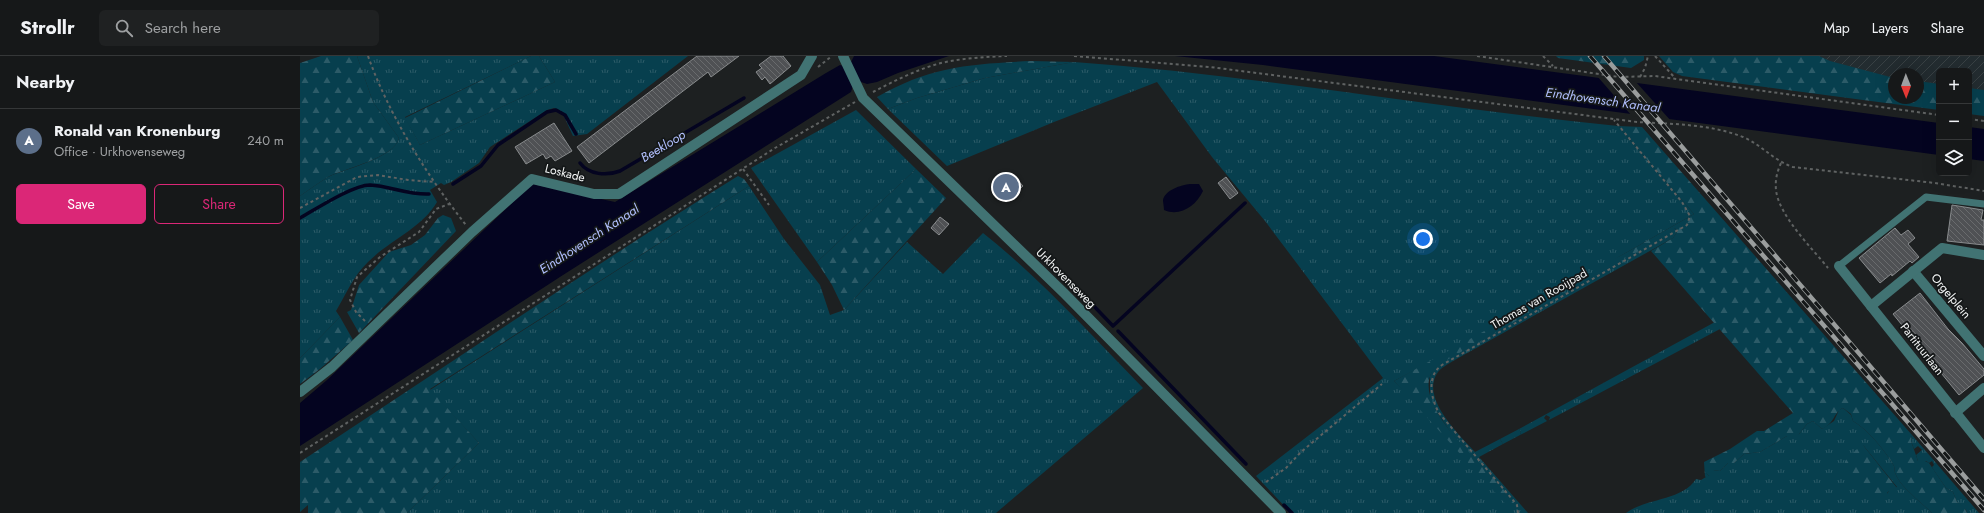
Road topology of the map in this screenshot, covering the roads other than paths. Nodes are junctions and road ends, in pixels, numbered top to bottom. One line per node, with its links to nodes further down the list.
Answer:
1 (812, 56): 10 (street, Loskade)
2 (843, 56): 13 (street, Urkhovenseweg)
3 (1984, 204): 5 (lane)
4 (1984, 255): 6 (street, Orgelplein)
5 (1839, 266): 7 (street, Partituurlaan)
6 (1913, 271): 7 (street, Orgelplein); 8 (street, Orgelplein)
7 (1871, 306): 11 (street, Partituurlaan)
8 (1984, 356)
9 (1984, 388): 11 (street)
10 (300, 392)
11 (1955, 413): 12 (street, Partituurlaan)
12 (1984, 448)
13 (1280, 513)

